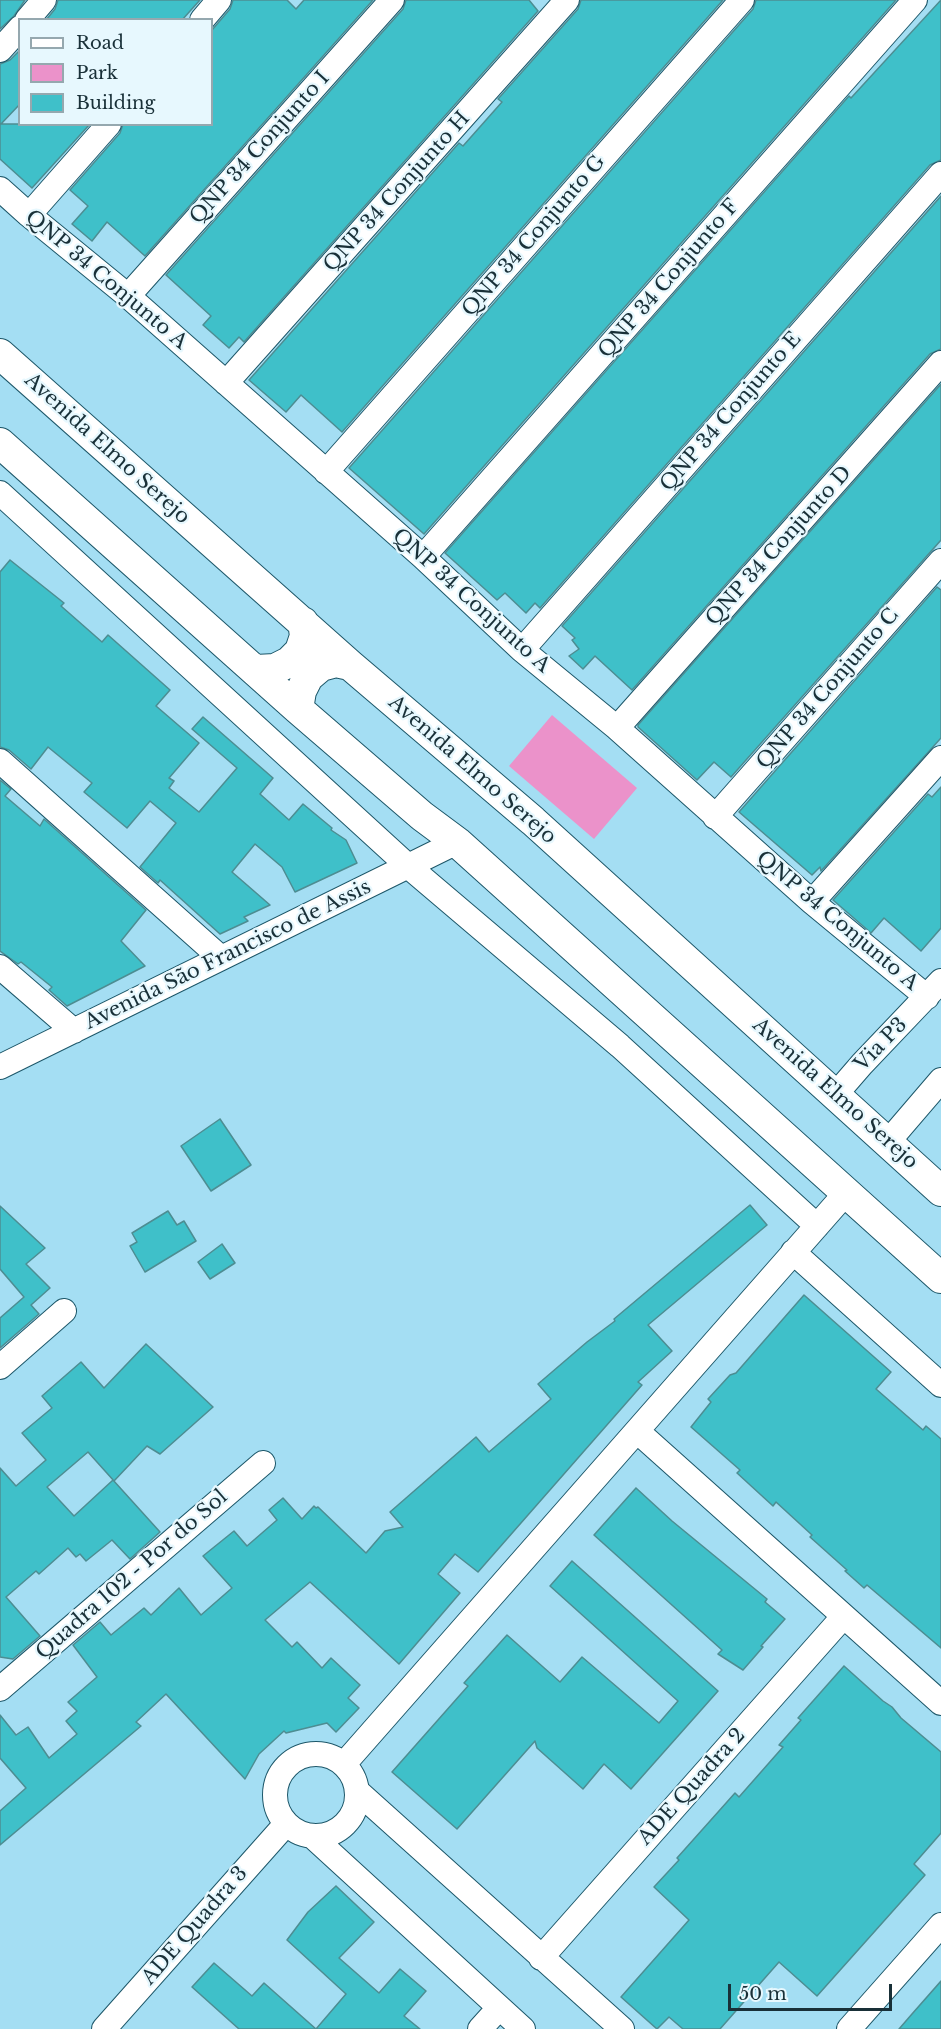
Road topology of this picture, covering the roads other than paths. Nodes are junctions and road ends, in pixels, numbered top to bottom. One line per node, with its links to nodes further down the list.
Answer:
1 (44, 0): 7 (street)
2 (219, 0): 8 (street)
3 (392, 0): 15 (street, QNP 34 Conjunto I)
4 (567, 0): 18 (street, QNP 34 Conjunto H)
5 (742, 0): 20 (street, QNP 34 Conjunto G)
6 (915, 0): 22 (street, QNP 34 Conjunto F)
7 (29, 18)
8 (204, 18)
9 (18, 30): 10 (street)
10 (0, 50)
11 (107, 126): 14 (street)
12 (941, 174): 25 (street, QNP 34 Conjunto E)
13 (0, 189): 14 (street, QNP 34 Conjunto A)
14 (29, 215): 15 (street, QNP 34 Conjunto A)
15 (128, 296): 18 (street, QNP 34 Conjunto A)
16 (0, 354): 24 (main road, Avenida Elmo Serejo)
17 (941, 363): 29 (street, QNP 34 Conjunto D)
18 (226, 383): 20 (street, QNP 34 Conjunto A)
19 (0, 443): 27 (main road)
20 (326, 472): 22 (street, QNP 34 Conjunto A)
21 (0, 493): 34 (street)
22 (423, 557): 25 (street, QNP 34 Conjunto A)
23 (941, 561): 32 (street, QNP 34 Conjunto C)
24 (303, 622): 26 (main road, Avenida Elmo Serejo); 27 (main road)
25 (522, 650): 29 (street, QNP 34 Conjunto A)
26 (350, 666): 28 (main road); 42 (main road, Avenida Elmo Serejo)
27 (256, 670): 28 (main road)
28 (298, 709): 33 (main road)
29 (617, 728): 32 (street, QNP 34 Conjunto A)
30 (941, 758): 35 (street)
31 (0, 761): 36 (street)
32 (715, 817): 35 (street, QNP 34 Conjunto A)
33 (456, 842): 34 (street, Avenida São Francisco de Assis); 45 (main road)
34 (408, 866): 36 (street, Avenida São Francisco de Assis); 46 (street)
35 (812, 902): 38 (street, QNP 34 Conjunto A)
36 (221, 958): 39 (street, Avenida São Francisco de Assis)
37 (0, 967): 39 (street)
38 (934, 989): 42 (street, Via P3)
39 (74, 1031): 40 (street, Avenida São Francisco de Assis)
40 (0, 1067)
41 (941, 1080): 43 (street)
42 (836, 1094): 43 (main road, Avenida Elmo Serejo)
43 (887, 1143): 44 (main road, Avenida Elmo Serejo)
44 (941, 1191)
45 (845, 1194): 46 (street); 48 (main road)
46 (817, 1226): 47 (street)
47 (793, 1252): 51 (street); 52 (street)
48 (941, 1278)
49 (64, 1311): 50 (street)
50 (0, 1367)
51 (941, 1385)
52 (637, 1431): 54 (street); 57 (street)
53 (263, 1462): 55 (street, Quadra 102 - Por do Sol)
54 (843, 1617): 56 (street); 62 (street, ADE Quadra 2)
55 (0, 1688)
56 (941, 1703)
57 (344, 1764): 58 (street); 59 (street)
58 (357, 1791): 60 (street); 62 (street)
59 (286, 1824): 60 (street); 64 (street, ADE Quadra 3)
60 (312, 1836): 63 (street)
61 (941, 1925): 68 (street)
62 (541, 1958): 67 (street)
63 (499, 2008): 65 (street); 66 (street)
64 (104, 2029)
65 (480, 2029)
66 (523, 2029)
67 (622, 2029)
68 (849, 2029)

